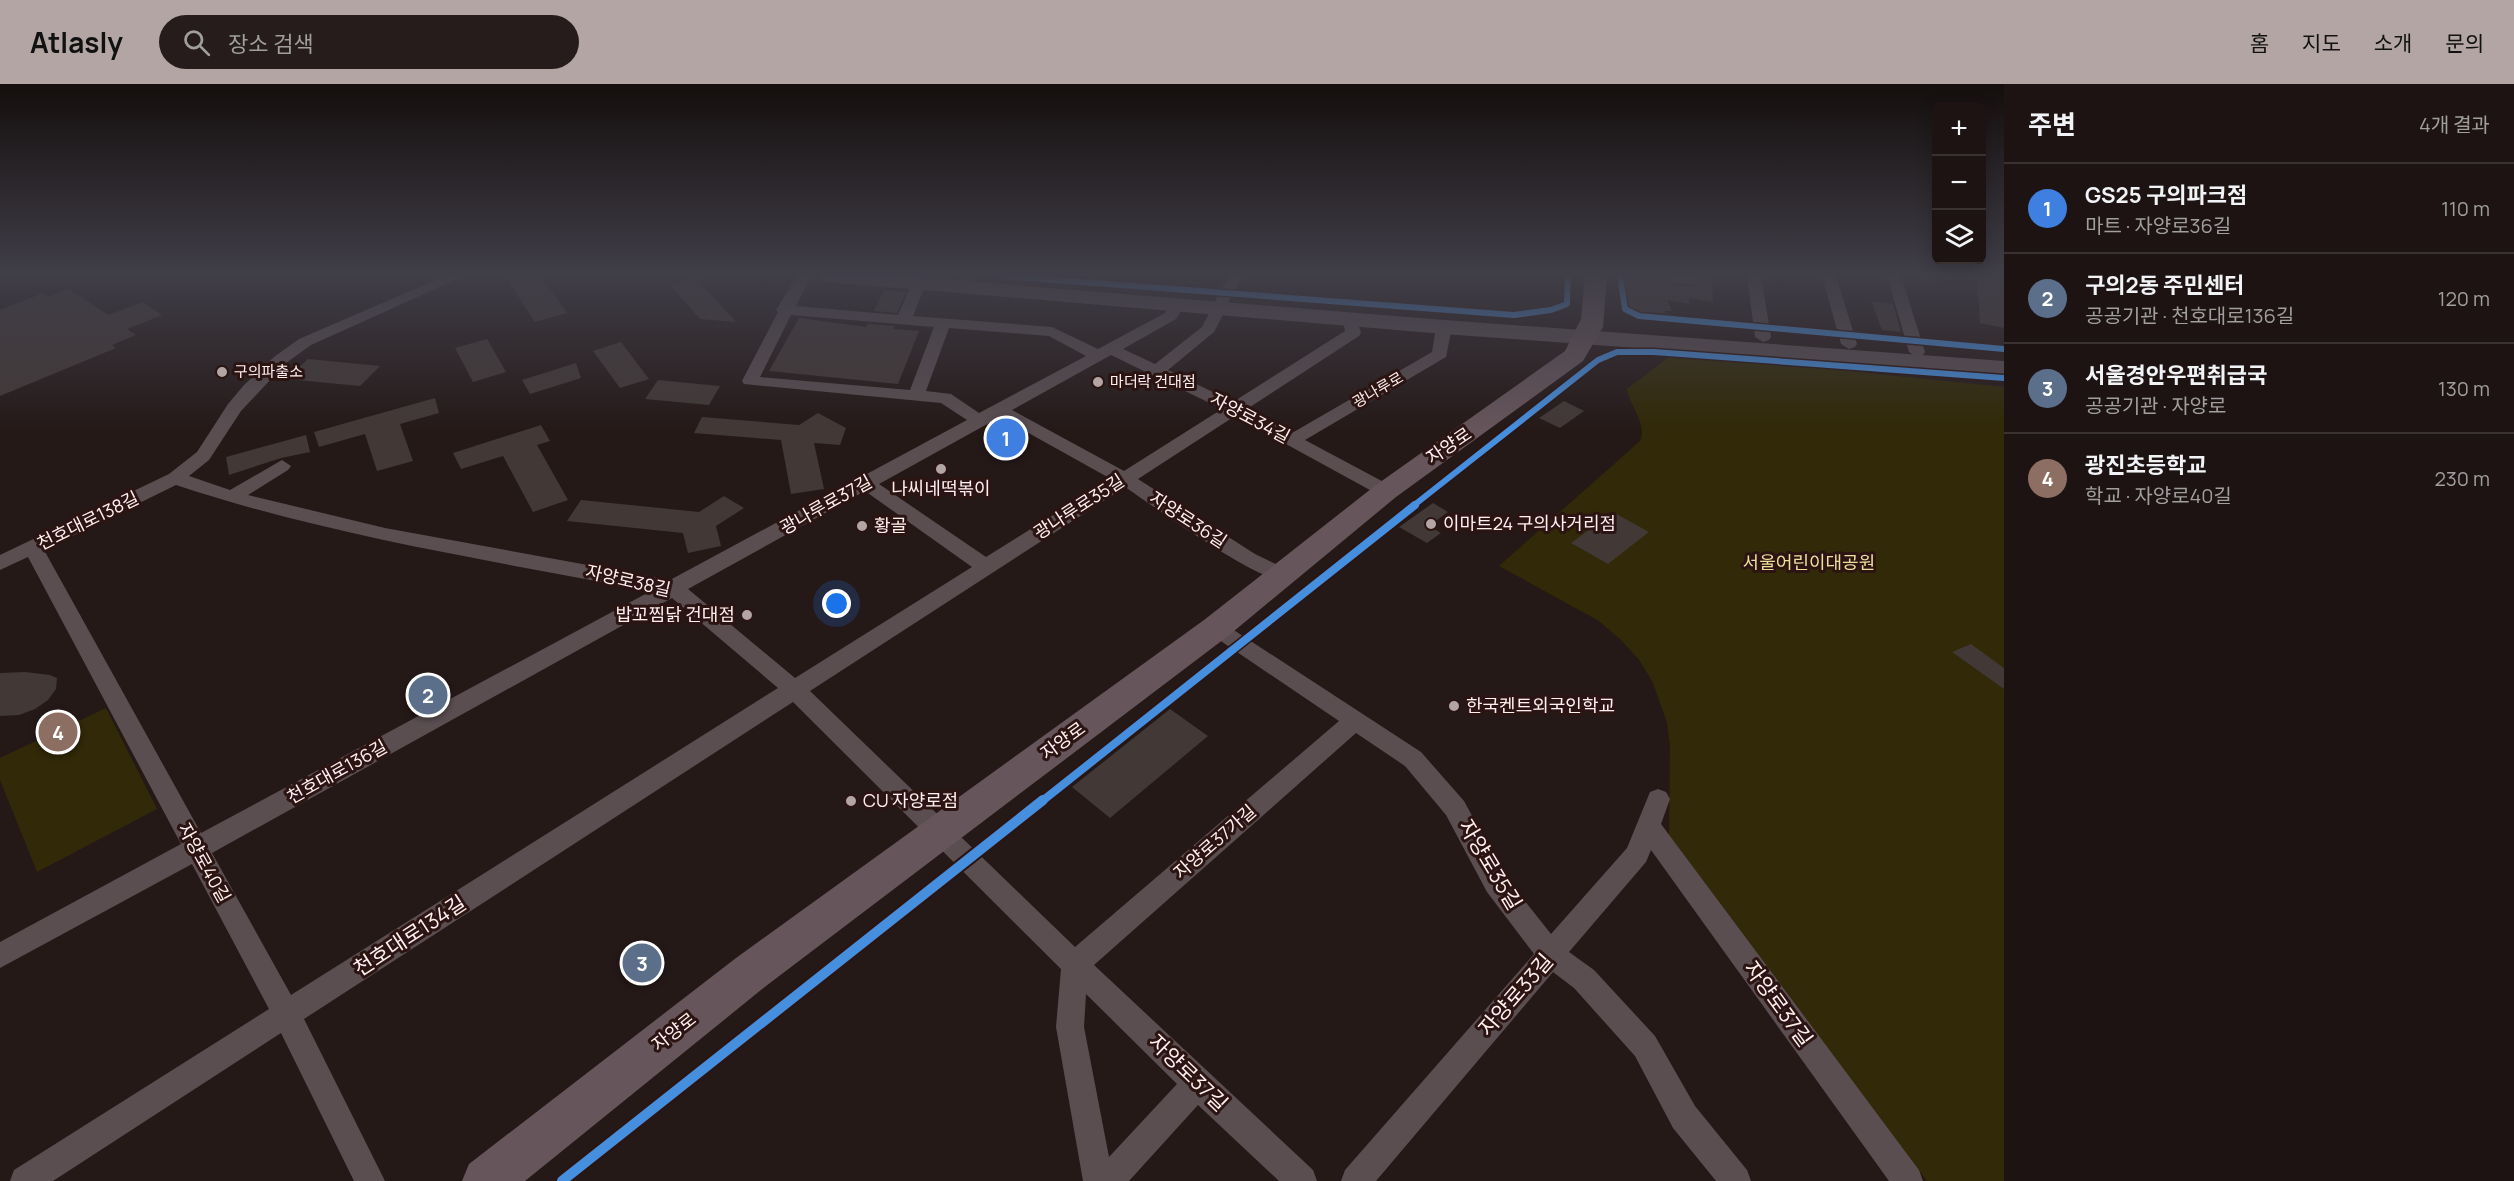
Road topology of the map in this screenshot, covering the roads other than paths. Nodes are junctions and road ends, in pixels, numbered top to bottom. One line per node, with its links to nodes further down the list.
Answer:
1 (336, 327): 28 (street, 천호대로138길)
2 (776, 327): 22 (street)
3 (942, 327): 22 (street)
4 (994, 327): 18 (street)
5 (1151, 327): 18 (street, 광나루로37길)
6 (1210, 327): 21 (street)
7 (1352, 327): 23 (street, 광나루로35길)
8 (1444, 327): 26 (street, 광나루로)
9 (1453, 327): 14 (main road)
10 (1564, 327): 14 (main road)
11 (1762, 327): 15 (street)
12 (1842, 327): 16 (street)
13 (1909, 327): 17 (street)
14 (1591, 330): 15 (main road); 20 (main road); 31 (main road, 자양로)
15 (1764, 337): 16 (main road)
16 (1849, 344): 17 (main road)
17 (1917, 352): 19 (main road)
18 (1105, 353): 21 (street, 자양로34길); 24 (street, 광나루로37길)
19 (2004, 359)
20 (2004, 368)
21 (1157, 371): 23 (street, 자양로34길)
22 (916, 394): 25 (street)
23 (1235, 409): 26 (street, 자양로34길); 29 (street, 광나루로35길)
24 (1000, 410): 25 (street, 광나루로37길); 29 (street, 자양로36길)
25 (979, 421): 30 (street, 광나루로37길)
26 (1292, 440): 31 (street, 자양로34길)
27 (282, 466): 32 (street)
28 (175, 478): 32 (street, 자양로38길); 33 (street, 천호대로138길)
29 (1123, 478): 35 (street, 광나루로35길); 36 (street, 자양로36길)
30 (866, 483): 35 (street); 37 (street, 광나루로37길)
31 (1386, 491): 36 (main road, 자양로)
32 (232, 497): 37 (street, 자양로38길)
33 (33, 548): 34 (street, 천호대로138길); 44 (street, 자양로40길)
34 (0, 562)
35 (986, 567): 39 (street, 광나루로35길)
36 (1282, 576): 38 (main road, 자양로)
37 (673, 588): 39 (street, 자양로38길); 44 (street, 천호대로136길)
38 (1216, 628): 40 (street, 자양로35길); 43 (main road, 자양로)
39 (795, 690): 43 (street, 자양로38길); 48 (street, 천호대로134길)
40 (1356, 720): 45 (street, 자양로35길); 47 (street, 자양로37가길)
41 (1658, 799): 42 (street, 자양로33길)
42 (1647, 826): 45 (street, 자양로33길); 58 (street, 자양로37길)
43 (939, 830): 47 (street, 자양로37길); 52 (main road, 자양로)
44 (195, 849): 46 (street, 천호대로136길); 48 (street, 자양로40길)
45 (1551, 955): 56 (street, 자양로33길); 57 (street, 자양로35길)
46 (0, 956)
47 (1075, 964): 49 (street, 자양로37길); 53 (street)
48 (287, 1015): 50 (street, 천호대로134길); 51 (street, 자양로40길)
49 (1197, 1084): 54 (street); 55 (street, 자양로37길)
50 (26, 1181)
51 (370, 1181)
52 (486, 1181)
53 (1098, 1181)
54 (1108, 1181)
55 (1302, 1181)
56 (1356, 1181)
57 (1736, 1181)
58 (1908, 1181)

